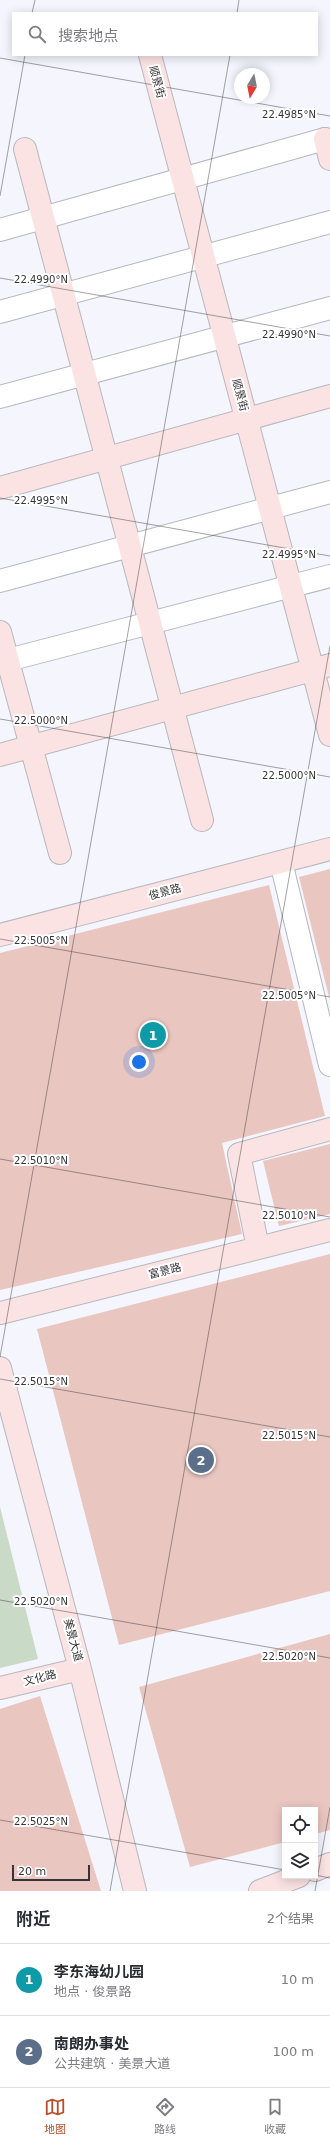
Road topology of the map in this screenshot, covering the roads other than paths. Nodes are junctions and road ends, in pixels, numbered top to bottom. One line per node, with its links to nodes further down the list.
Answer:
1 (150, 56): 4 (street, 顺景街)
2 (327, 149): 4 (street)
3 (25, 150): 5 (street)
4 (182, 179): 5 (street); 8 (street, 顺景街)
5 (44, 218): 7 (street); 9 (street)
6 (330, 222): 8 (street)
7 (0, 230)
8 (203, 257): 9 (street); 12 (street, 顺景街)
9 (64, 295): 11 (street); 13 (street)
10 (330, 308): 12 (street)
11 (0, 312)
12 (224, 336): 13 (street); 16 (street, 顺景街)
13 (85, 374): 15 (street); 17 (street)
14 (330, 396): 16 (street)
15 (0, 397)
16 (246, 419): 17 (street); 20 (street, 顺景街)
17 (107, 458): 18 (street); 21 (street)
18 (0, 488)
19 (330, 492): 20 (street)
20 (270, 508): 21 (street); 24 (street, 顺景街)
21 (130, 546): 23 (street); 25 (street)
22 (330, 576): 24 (street)
23 (0, 581)
24 (291, 586): 25 (street); 28 (street, 顺景街)
25 (151, 624): 27 (street); 29 (street)
26 (0, 632): 27 (street)
27 (8, 660): 31 (street)
28 (321, 667): 29 (street); 30 (street, 顺景街)
29 (173, 708): 31 (street); 33 (street)
30 (330, 735)
31 (31, 746): 32 (street); 35 (street)
32 (0, 754)
33 (202, 820)
34 (330, 849): 36 (street, 俊景路)
35 (60, 853)
36 (280, 862): 37 (street, 俊景路); 38 (street)
37 (0, 935)
38 (330, 1065)
39 (330, 1129): 41 (street)
40 (330, 1230): 41 (street, 富景路)
41 (258, 1248): 42 (street, 富景路)
42 (0, 1313)
43 (0, 1368): 44 (street, 美景大道)
44 (80, 1669): 45 (street, 文化路); 49 (street, 美景大道)
45 (0, 1688)
46 (330, 1864): 47 (street)
47 (318, 1869)
48 (292, 1879): 50 (street)
49 (135, 1891)
50 (260, 1891)

